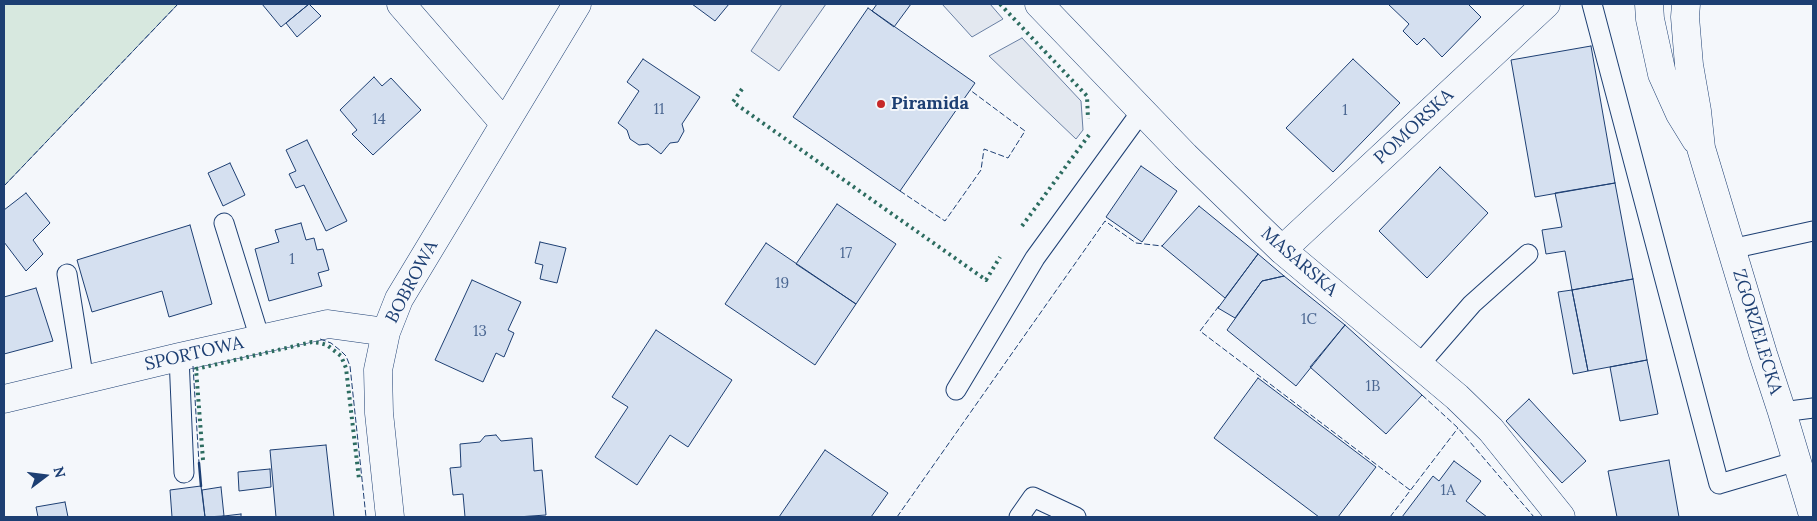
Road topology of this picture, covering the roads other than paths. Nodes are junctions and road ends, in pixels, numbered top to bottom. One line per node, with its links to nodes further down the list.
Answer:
1 (401, 4): 9 (street)
2 (577, 4): 9 (street, BOBROWA)
3 (1038, 4): 8 (street, MASARSKA)
4 (1546, 4): 14 (street, POMORSKA)
5 (1592, 4): 26 (lane)
6 (1649, 4): 10 (street, ZGORZELECKA)
7 (1686, 4): 10 (street, ZGORZELECKA)
8 (1141, 112): 14 (street, MASARSKA); 22 (lane)
9 (504, 123): 17 (street, BOBROWA)
10 (1701, 148): 13 (street, ZGORZELECKA)
11 (224, 223): 18 (lane)
12 (1813, 231): 13 (lane)
13 (1731, 249): 25 (street, ZGORZELECKA)
14 (1282, 250): 20 (street, MASARSKA)
15 (1528, 254): 20 (lane)
16 (67, 274): 21 (lane)
17 (386, 332): 18 (street, SPORTOWA); 29 (street, BOBROWA)
18 (260, 339): 19 (street, SPORTOWA)
19 (179, 357): 21 (street, SPORTOWA); 27 (lane)
20 (1419, 365): 32 (street, MASARSKA)
21 (84, 381): 23 (street, SPORTOWA)
22 (956, 390)
23 (4, 399)
24 (1813, 408): 25 (lane)
25 (1782, 412): 26 (street, ZGORZELECKA)
26 (1797, 461): 28 (street, ZGORZELECKA)
27 (184, 473)
28 (1813, 514)
29 (390, 517)
30 (1019, 517): 31 (lane)
31 (1076, 517)
32 (1561, 517)

